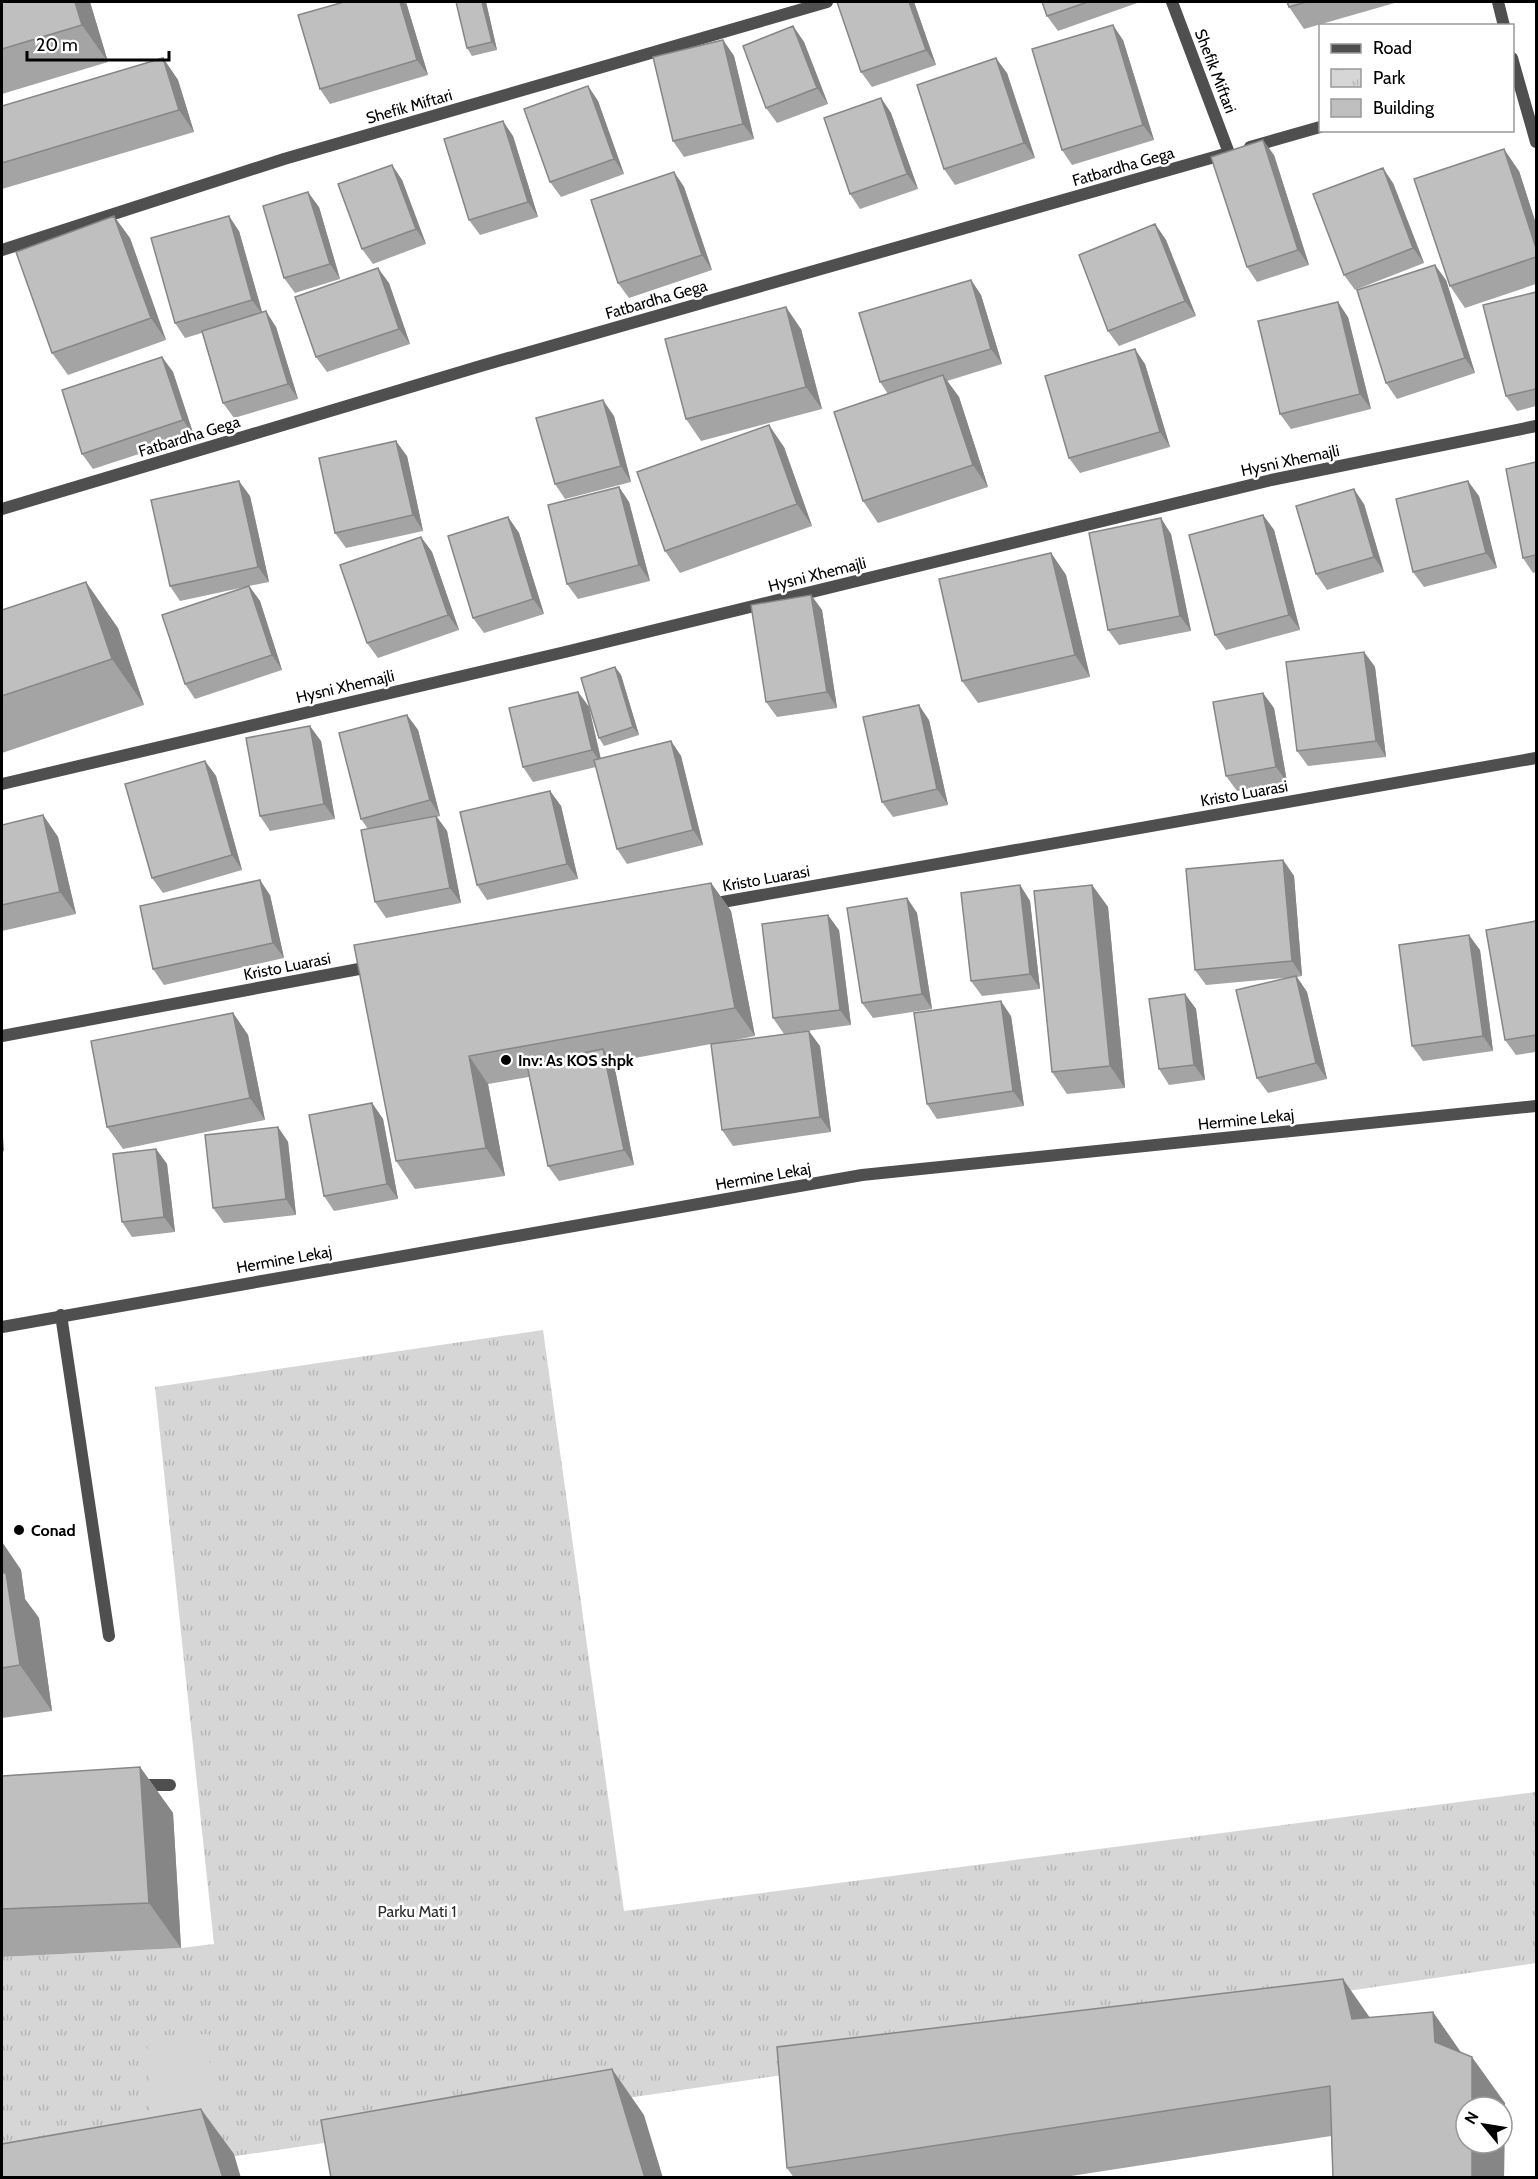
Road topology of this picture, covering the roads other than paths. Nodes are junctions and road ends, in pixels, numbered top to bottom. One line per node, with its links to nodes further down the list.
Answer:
1 (827, 2): 9 (street, Shefik Miftari)
2 (1172, 2): 8 (street, Shefik Miftari)
3 (1498, 2): 4 (street)
4 (1504, 24)
5 (1514, 71): 7 (street)
6 (1319, 127): 8 (street, Fatbardha Gega)
7 (1536, 142)
8 (1229, 153): 11 (street, Fatbardha Gega)
9 (2, 250)
10 (1536, 426): 13 (street, Hysni Xhemajli)
11 (2, 509)
12 (1536, 758): 14 (street, Kristo Luarasi)
13 (2, 784)
14 (693, 907)
15 (388, 964): 16 (street, Kristo Luarasi)
16 (2, 1036)
17 (1536, 1106): 18 (street, Hermine Lekaj)
18 (61, 1315): 19 (street, Hermine Lekaj); 20 (street)
19 (2, 1327)
20 (109, 1636)
21 (125, 1785): 22 (street)
22 (170, 1785)

